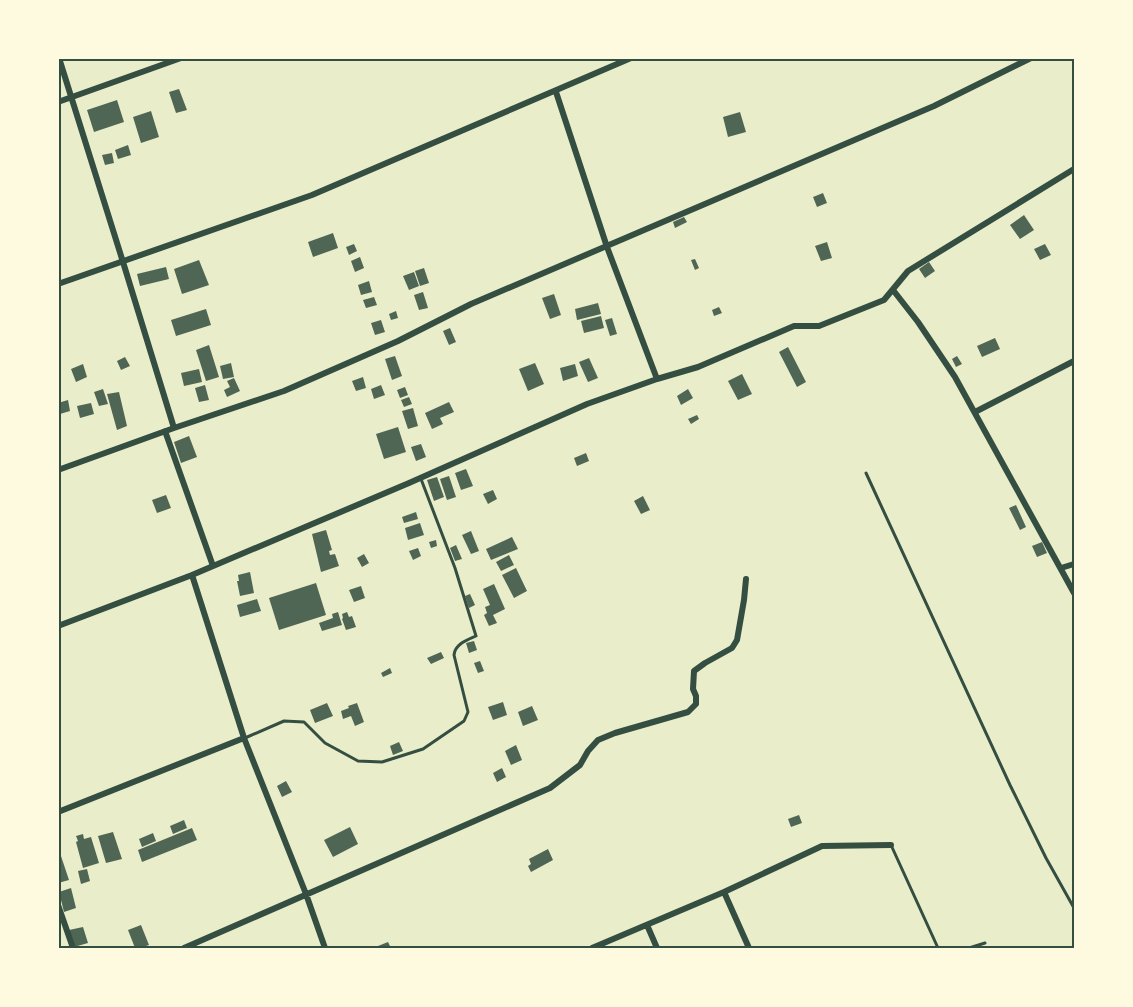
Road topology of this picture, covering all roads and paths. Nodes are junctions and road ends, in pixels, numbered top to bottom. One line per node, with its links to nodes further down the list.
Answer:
1 (58, 58): 6 (street)
2 (181, 58): 6 (street)
3 (631, 58): 5 (street)
4 (1031, 58): 9 (street)
5 (555, 92): 9 (street); 10 (street)
6 (70, 98): 7 (street); 10 (street)
7 (58, 102)
8 (1074, 169): 12 (street)
9 (608, 247): 14 (street); 16 (street)
10 (123, 262): 11 (street); 16 (street)
11 (58, 284)
12 (892, 290): 14 (street); 15 (street)
13 (1074, 361): 15 (street)
14 (657, 379): 20 (street)
15 (975, 412): 23 (street)
16 (174, 428): 17 (street)
17 (165, 431): 18 (street); 22 (street)
18 (58, 470)
19 (866, 473): 34 (lane)
20 (421, 478): 22 (street); 28 (lane)
21 (1074, 564): 23 (street)
22 (213, 566): 24 (street)
23 (1061, 568): 26 (street)
24 (192, 575): 27 (street); 28 (street)
25 (746, 579): 32 (street)
26 (1074, 593)
27 (58, 626)
28 (244, 738): 29 (street); 32 (street)
29 (58, 812)
30 (891, 845): 31 (street); 43 (lane)
31 (724, 892): 35 (street); 42 (street)
32 (306, 894): 38 (street); 39 (street)
33 (58, 905): 37 (street)
34 (1074, 908)
35 (647, 925): 40 (street); 41 (street)
36 (985, 943): 44 (lane)
37 (73, 948)
38 (184, 948)
39 (325, 948)
40 (592, 948)
41 (657, 948)
42 (748, 948)
43 (939, 948)
44 (969, 948)

